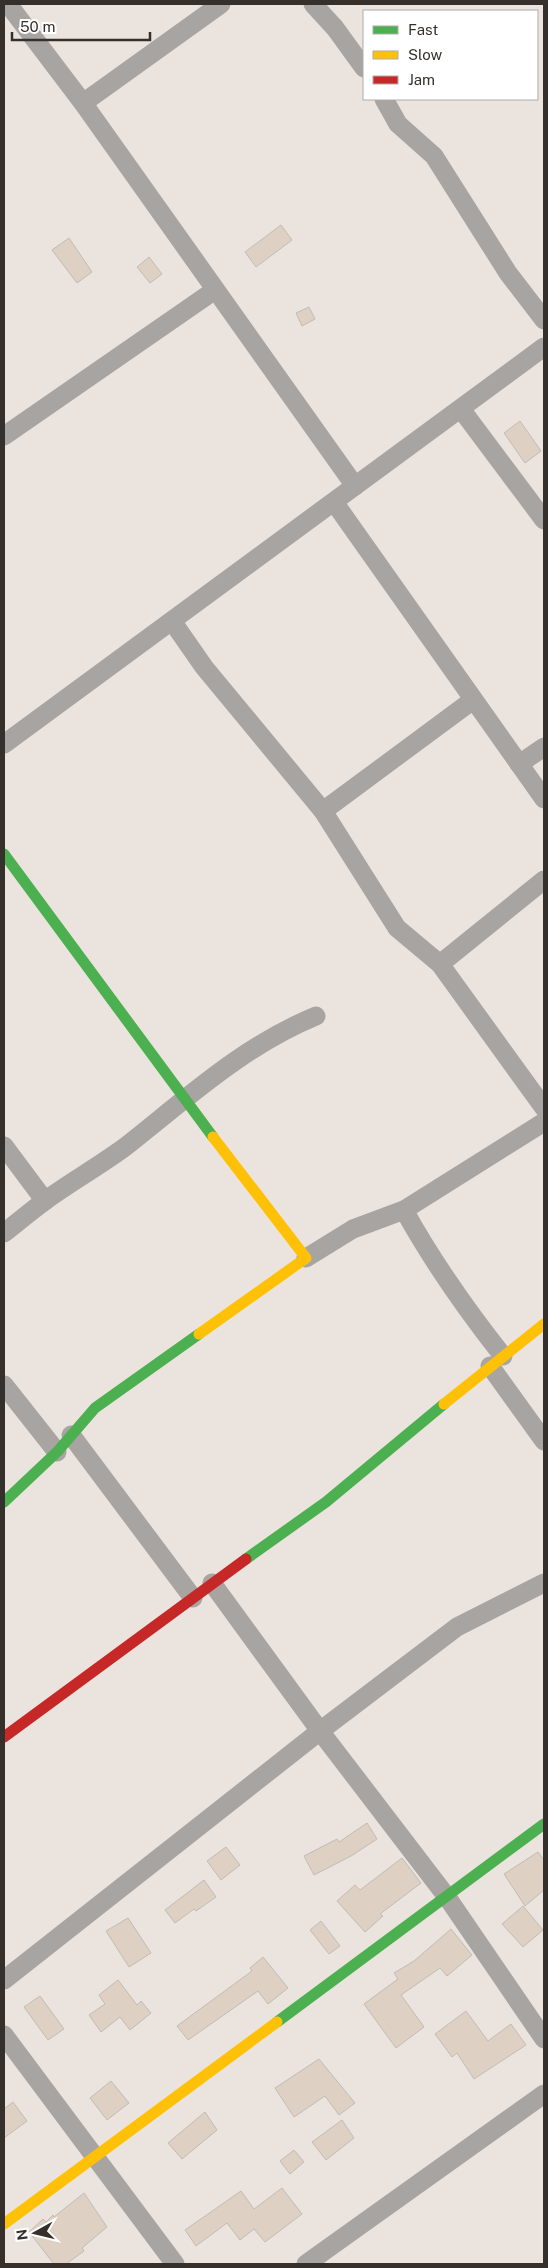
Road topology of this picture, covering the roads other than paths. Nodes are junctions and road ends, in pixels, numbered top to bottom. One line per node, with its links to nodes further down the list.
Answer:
1 (8, 4): 6 (street)
2 (221, 4): 6 (street)
3 (313, 4): 4 (street)
4 (363, 67)
5 (385, 100): 8 (street)
6 (83, 103): 7 (street)
7 (216, 290): 11 (street); 12 (street)
8 (544, 320)
9 (544, 347): 10 (street)
10 (461, 408): 12 (street); 14 (street)
11 (4, 436)
12 (355, 486): 13 (street)
13 (334, 502): 15 (street); 16 (street)
14 (544, 520)
15 (172, 621): 17 (street); 21 (street)
16 (473, 700): 19 (street); 21 (street)
17 (4, 744)
18 (544, 747): 19 (street)
19 (519, 764): 20 (street)
20 (544, 799)
21 (324, 812): 24 (street)
22 (4, 854): 26 (street)
23 (544, 880): 24 (street)
24 (440, 964): 27 (street)
25 (316, 1016): 26 (street)
26 (184, 1098): 30 (street); 33 (street)
27 (544, 1108)
28 (544, 1122): 31 (street)
29 (4, 1146): 30 (street)
30 (44, 1201): 32 (street)
31 (404, 1210): 33 (street); 35 (street)
32 (4, 1234)
33 (306, 1258): 37 (street)
34 (544, 1324): 35 (street)
35 (497, 1361): 38 (street); 41 (street)
36 (4, 1384): 39 (street)
37 (71, 1435): 39 (street); 43 (street)
38 (544, 1441)
39 (57, 1452): 40 (street)
40 (4, 1502)
41 (212, 1583): 43 (street); 44 (street)
42 (544, 1583): 44 (street)
43 (193, 1598): 45 (street)
44 (320, 1730): 47 (street); 48 (street)
45 (4, 1737)
46 (544, 1824): 47 (street)
47 (447, 1896): 50 (street); 52 (street)
48 (4, 1980)
49 (4, 2035): 52 (street)
50 (544, 2038)
51 (544, 2094): 55 (street)
52 (95, 2156): 53 (street); 54 (street)
53 (4, 2224)
54 (175, 2264)
55 (306, 2264)

